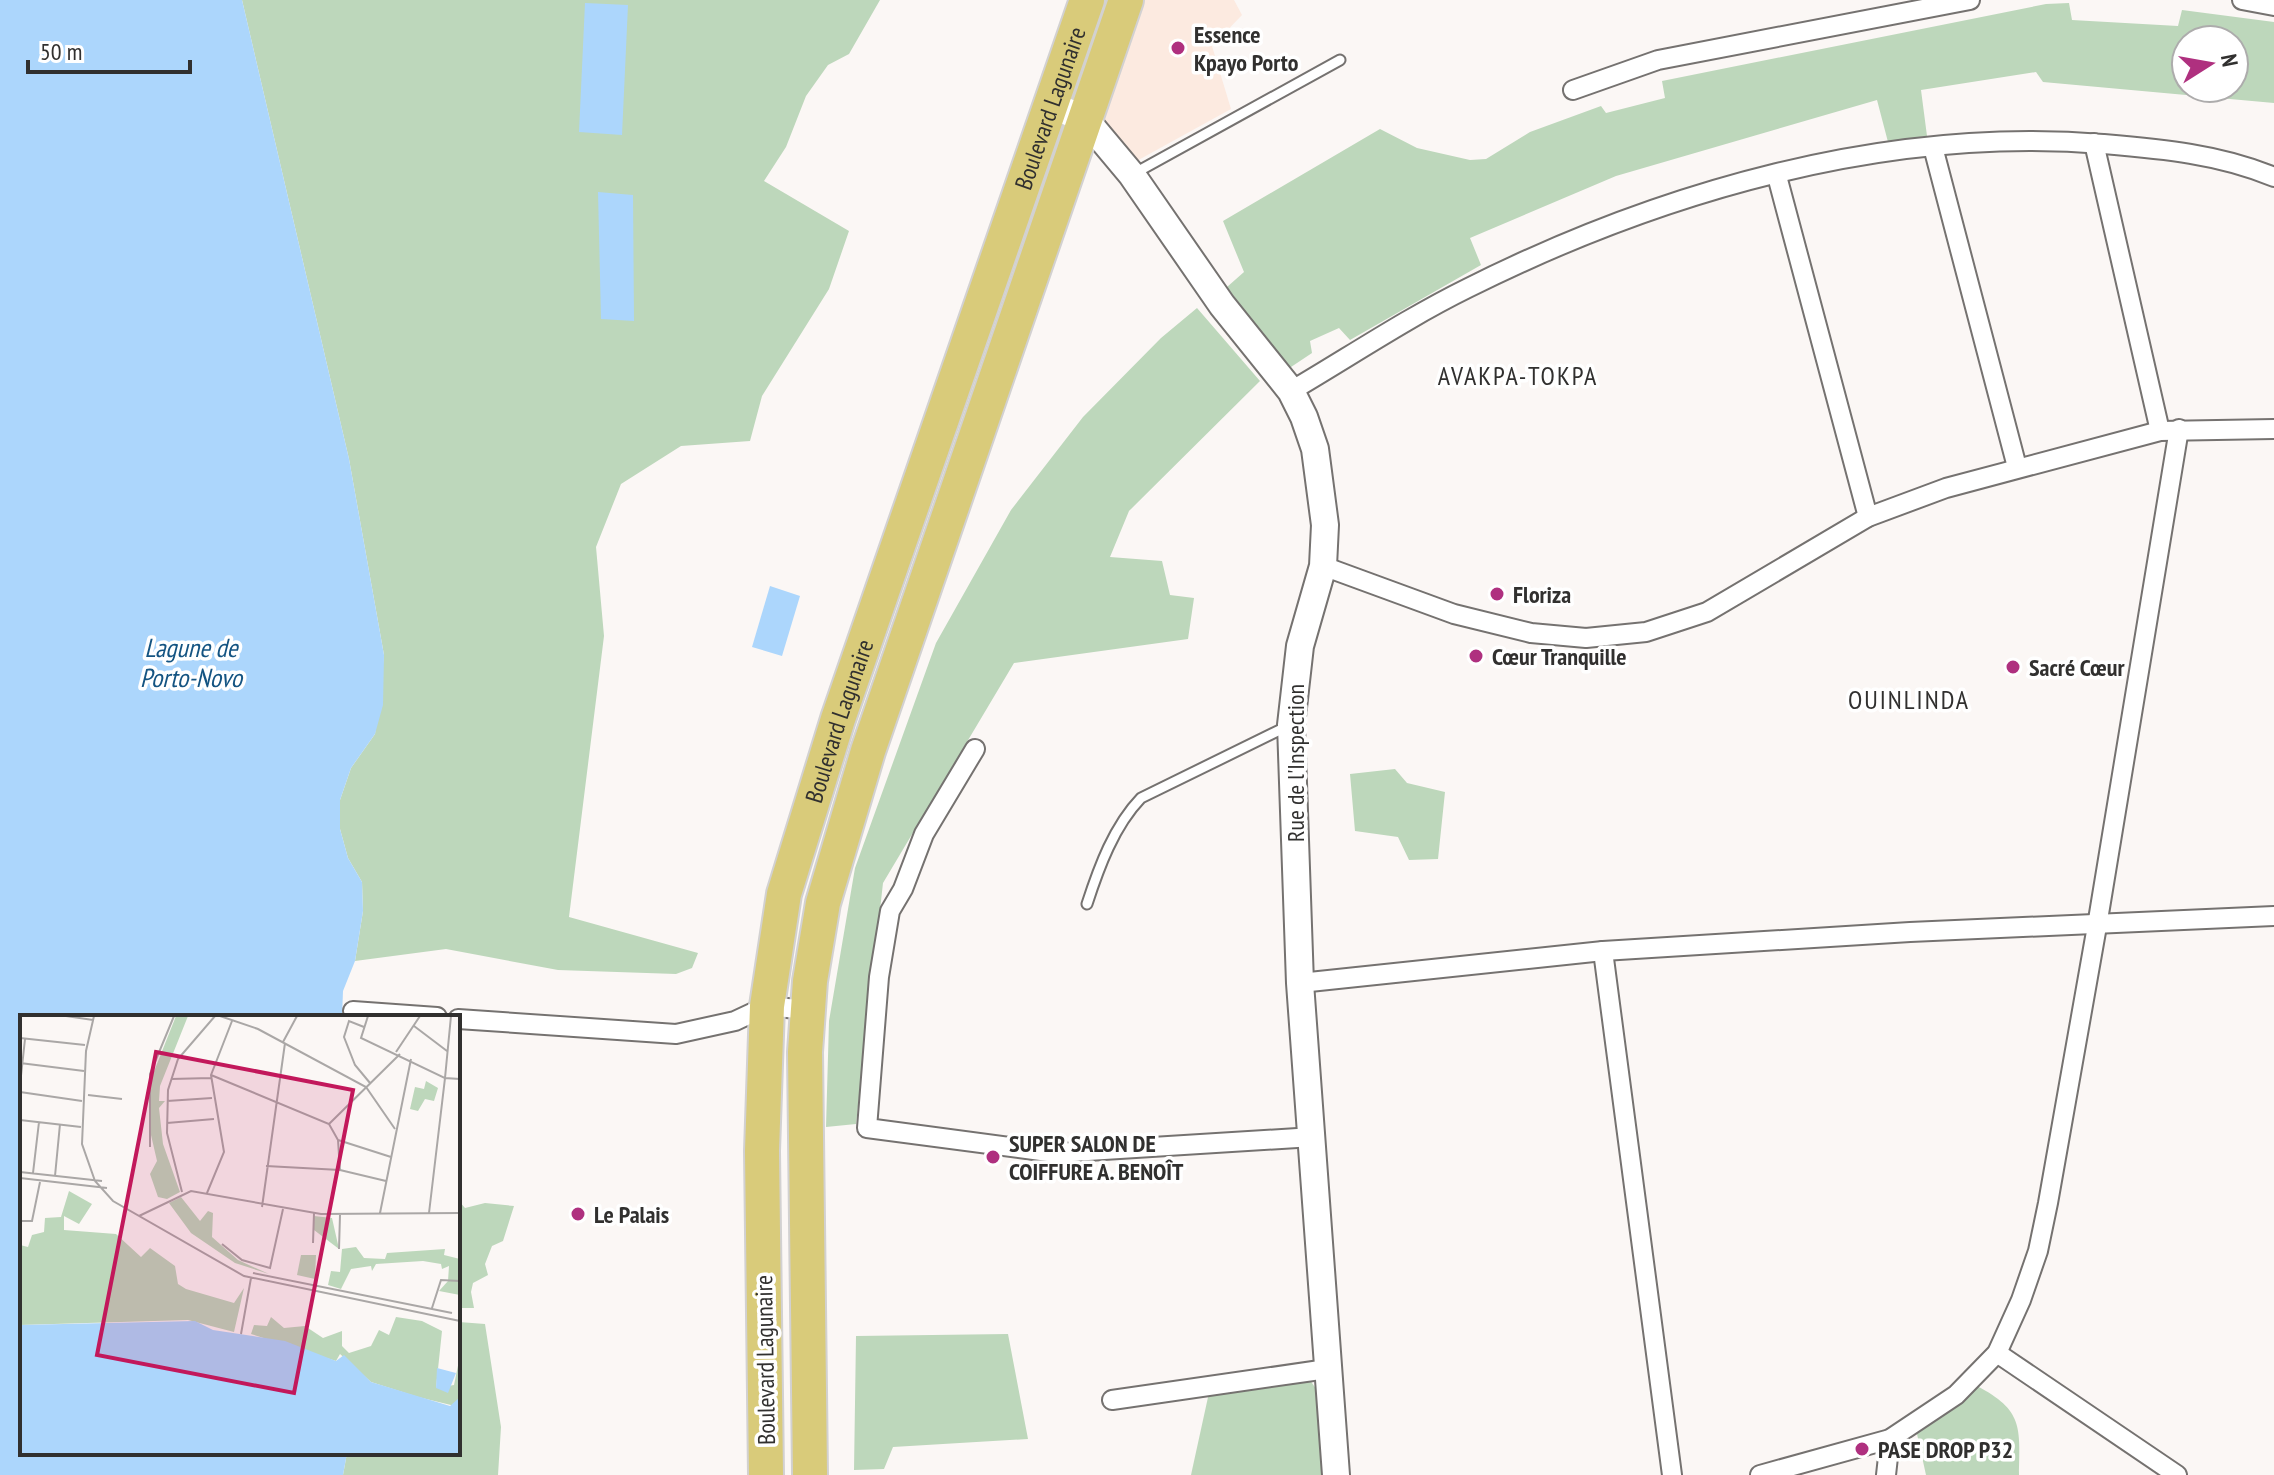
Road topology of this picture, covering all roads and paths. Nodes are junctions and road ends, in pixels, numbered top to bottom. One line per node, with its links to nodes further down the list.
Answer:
1 (1087, 0): 8 (highway, Boulevard Lagunaire)
2 (1126, 0): 9 (highway, Boulevard Lagunaire)
3 (1970, 0): 7 (street)
4 (2242, 0): 5 (street)
5 (2274, 6)
6 (1340, 60): 12 (lane)
7 (1573, 90)
8 (1050, 104): 9 (street, Rue de l'Inspection); 28 (highway, Boulevard Lagunaire)
9 (1086, 120): 12 (street, Rue de l'Inspection); 29 (highway, Boulevard Lagunaire)
10 (2094, 143): 11 (street); 14 (street); 17 (street)
11 (1933, 147): 13 (street); 18 (street)
12 (1132, 175): 15 (street, Rue de l'Inspection)
13 (1777, 176): 15 (street); 19 (street)
14 (2274, 177)
15 (1291, 391): 20 (street, Rue de l'Inspection)
16 (2274, 429): 17 (street)
17 (2169, 430): 18 (street); 25 (street)
18 (2017, 467): 19 (street)
19 (1868, 517): 20 (street)
20 (1323, 566): 21 (street, Rue de l'Inspection)
21 (1291, 725): 23 (lane); 27 (street, Rue de l'Inspection)
22 (975, 749): 33 (street)
23 (1087, 904)
24 (2274, 916): 25 (street)
25 (2097, 926): 26 (street); 34 (street)
26 (1603, 951): 27 (street); 41 (street)
27 (1300, 983): 33 (street, Rue de l'Inspection)
28 (767, 1006): 29 (street); 32 (street); 38 (highway, Boulevard Lagunaire)
29 (807, 1010): 39 (highway, Boulevard Lagunaire)
30 (353, 1011): 31 (street)
31 (409, 1015)
32 (460, 1019)
33 (1313, 1137): 35 (street, Rue de l'Inspection)
34 (1997, 1353): 37 (street); 44 (street)
35 (1327, 1369): 36 (street); 40 (street, Rue de l'Inspection)
36 (1112, 1400)
37 (1890, 1439): 42 (street); 43 (street)
38 (766, 1475)
39 (810, 1475)
40 (1336, 1475)
41 (1672, 1475)
42 (1760, 1475)
43 (1886, 1475)
44 (2177, 1475)

